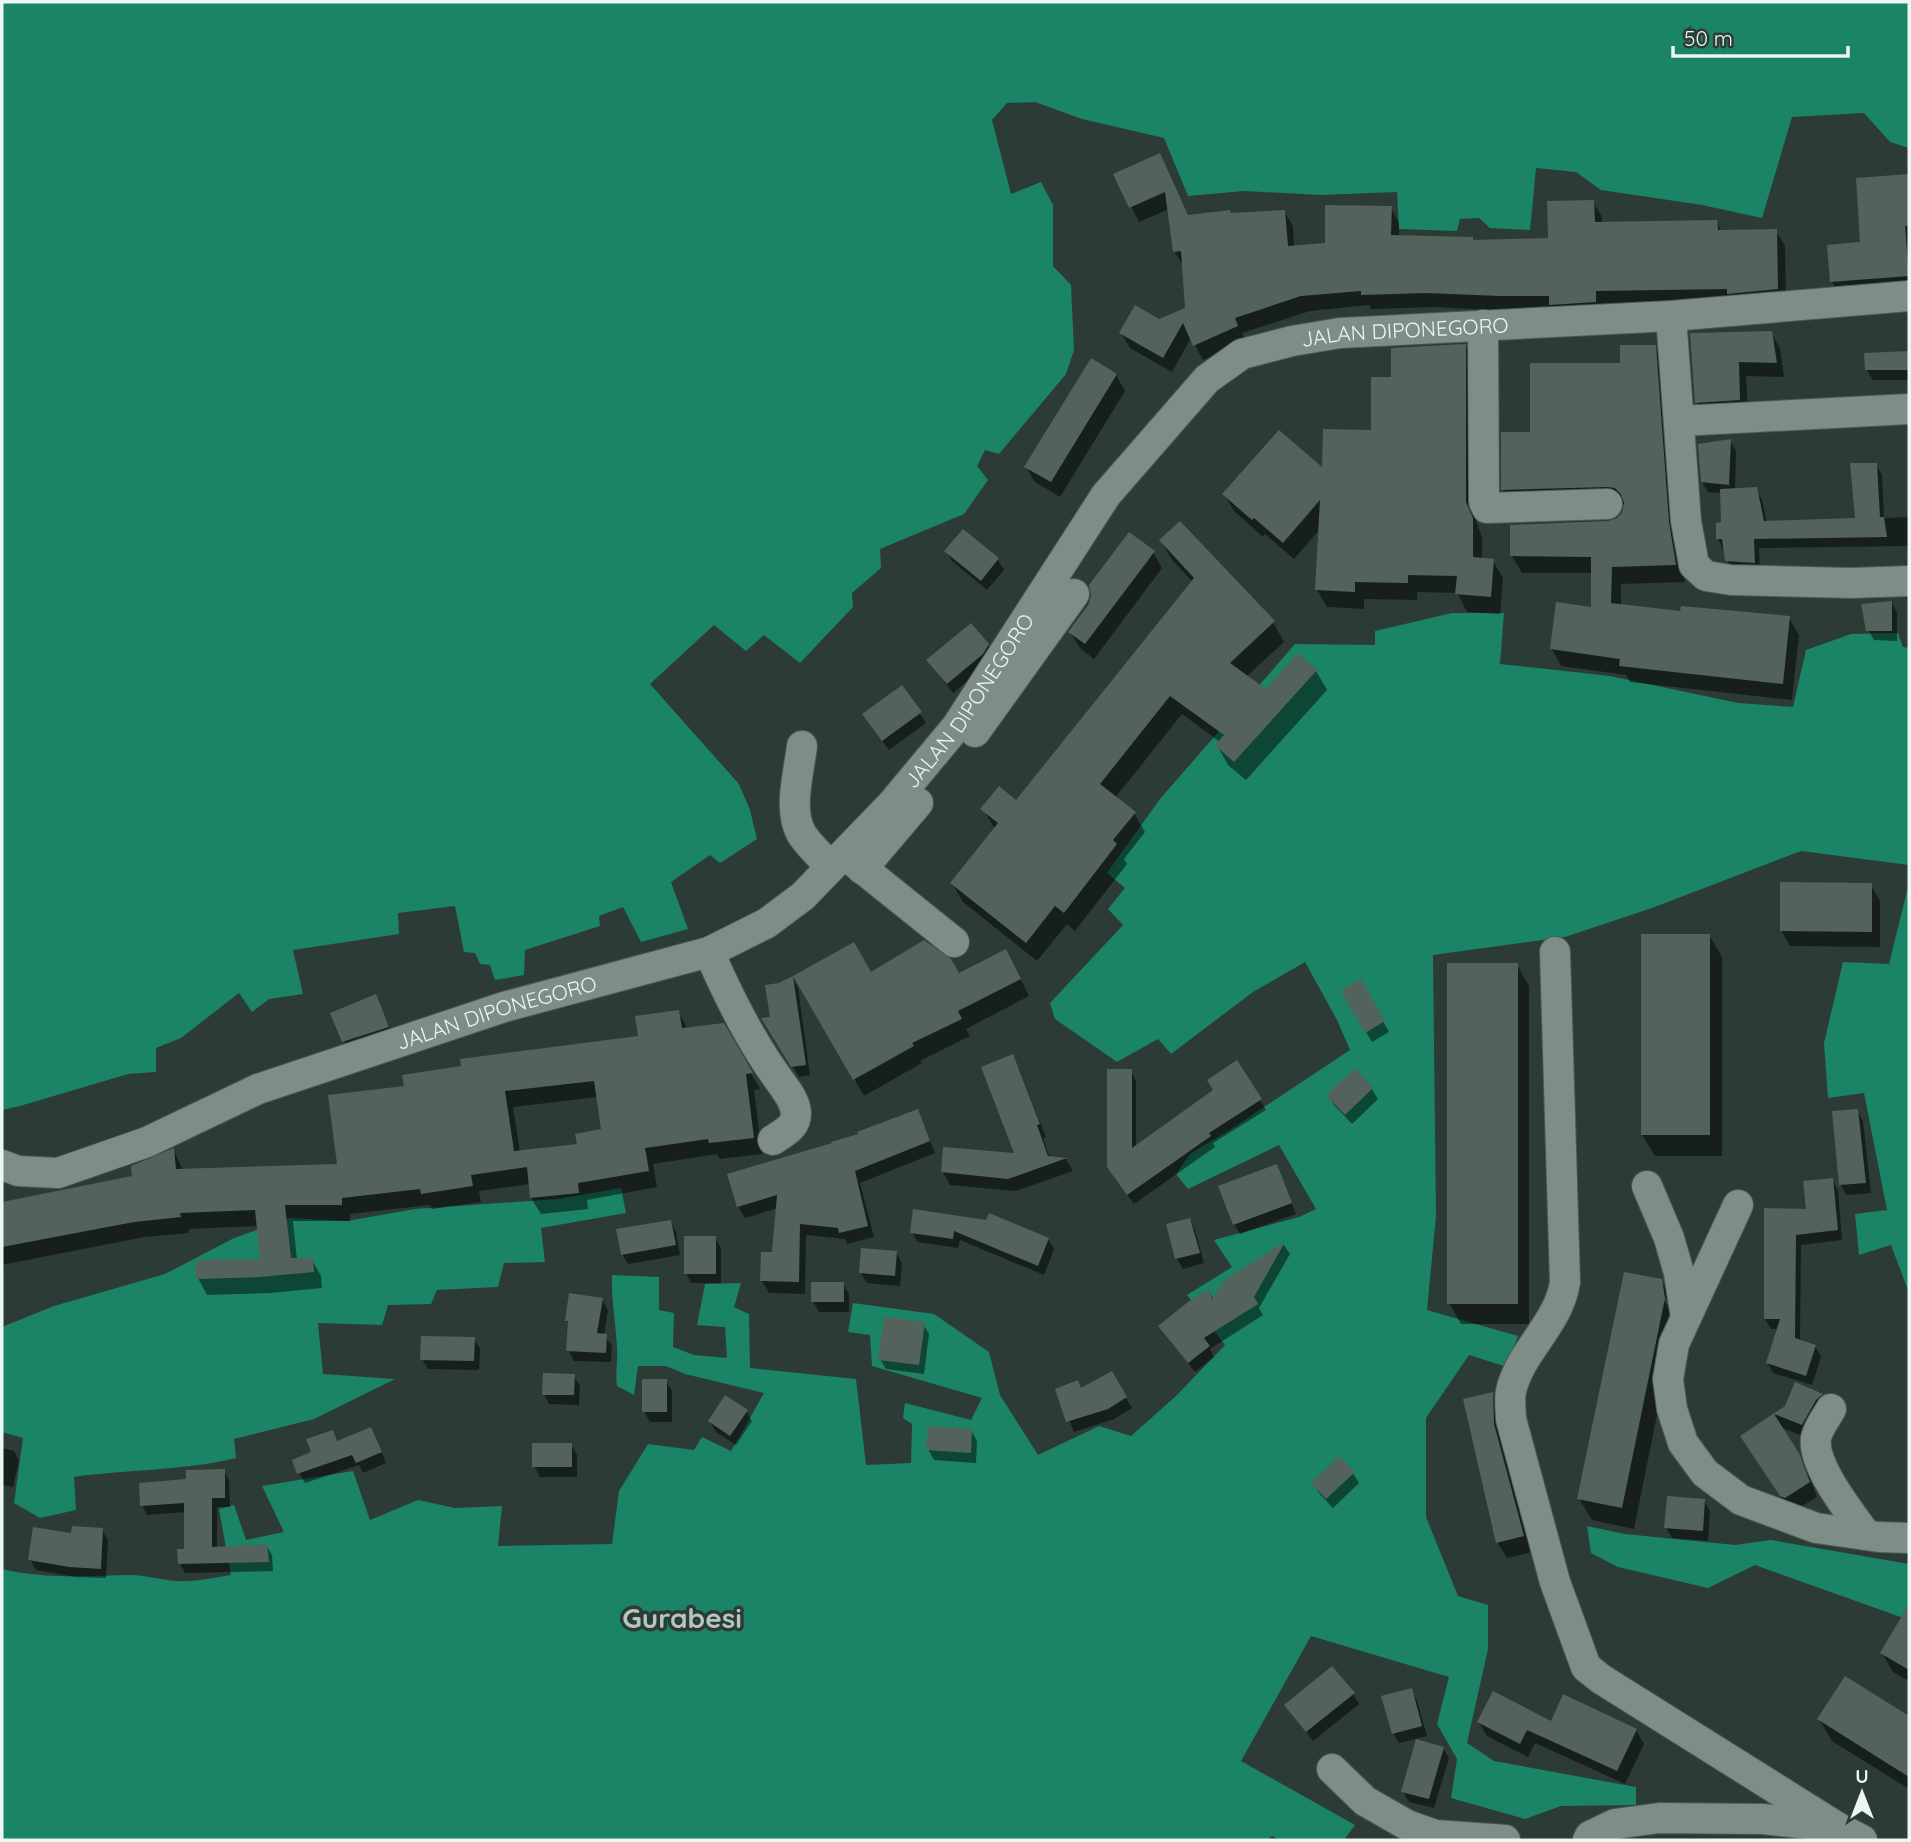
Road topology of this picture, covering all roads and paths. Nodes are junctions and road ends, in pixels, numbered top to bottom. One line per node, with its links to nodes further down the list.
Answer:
1 (1909, 296): 2 (street, JALAN DIPONEGORO)
2 (1671, 316): 3 (street, JALAN DIPONEGORO); 5 (street)
3 (1483, 325): 6 (street); 10 (street, JALAN DIPONEGORO)
4 (1909, 409): 5 (street)
5 (1680, 421): 7 (street)
6 (1607, 504)
7 (1909, 581)
8 (1074, 594): 10 (street)
9 (802, 746): 10 (street)
10 (845, 863): 11 (street); 12 (street, JALAN DIPONEGORO)
11 (954, 942)
12 (709, 952): 14 (street); 15 (street, JALAN DIPONEGORO)
13 (1555, 952): 23 (street)
14 (773, 1140)
15 (2, 1165)
16 (1647, 1186): 18 (street)
17 (1738, 1205): 18 (street)
18 (1686, 1318): 20 (street)
19 (1831, 1409): 20 (street)
20 (1866, 1535): 21 (street)
21 (1909, 1538)
22 (1332, 1769): 24 (street)
23 (1849, 1833): 26 (street)
24 (1450, 1838): 25 (street)
25 (1505, 1840)
26 (1588, 1840)

